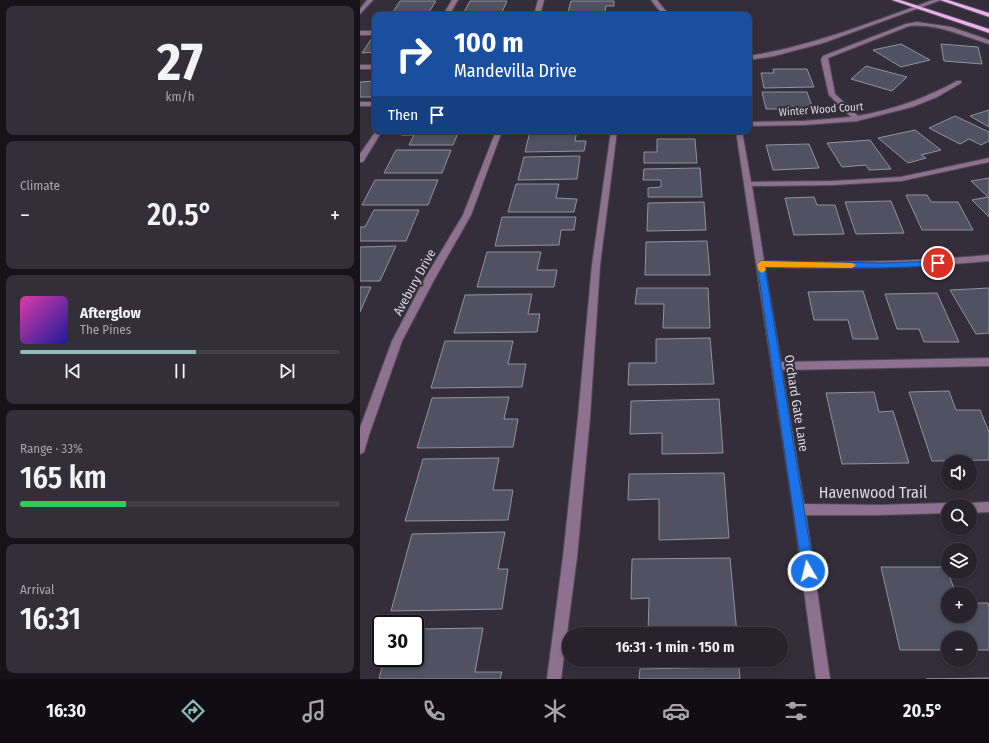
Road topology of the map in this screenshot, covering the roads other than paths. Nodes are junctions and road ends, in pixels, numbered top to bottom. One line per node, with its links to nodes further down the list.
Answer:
1 (370, 0): 9 (street)
2 (455, 0): 10 (street)
3 (541, 0): 11 (street)
4 (654, 0): 12 (street)
5 (895, 0): 8 (main road)
6 (938, 0): 8 (street)
7 (943, 0): 13 (main road)
8 (916, 8): 14 (main road); 18 (street)
9 (360, 12)
10 (448, 12)
11 (538, 12)
12 (664, 12)
13 (989, 15)
14 (989, 31)
15 (360, 33): 16 (street)
16 (372, 33)
17 (989, 42): 24 (street)
18 (752, 57)
19 (360, 67): 20 (street)
20 (372, 67)
21 (959, 82): 24 (street, Winter Wood Court)
22 (360, 104): 23 (street)
23 (372, 104)
24 (857, 118): 25 (street, Winter Wood Court)
25 (752, 124)
26 (377, 134): 30 (street)
27 (498, 134): 37 (street, Avebury Drive)
28 (614, 134): 42 (street)
29 (740, 134): 32 (street, Orchard Gate Lane)
30 (360, 160)
31 (989, 160): 32 (street)
32 (748, 184): 34 (street, Orchard Gate Lane)
33 (989, 258): 34 (street)
34 (761, 264): 36 (street, Orchard Gate Lane)
35 (989, 362): 36 (street)
36 (777, 366): 40 (street, Orchard Gate Lane)
37 (360, 449)
38 (941, 508): 40 (street, Havenwood Trail)
39 (977, 508): 41 (street)
40 (799, 509): 43 (street, Orchard Gate Lane)
41 (988, 509)
42 (554, 679)
43 (823, 679)

